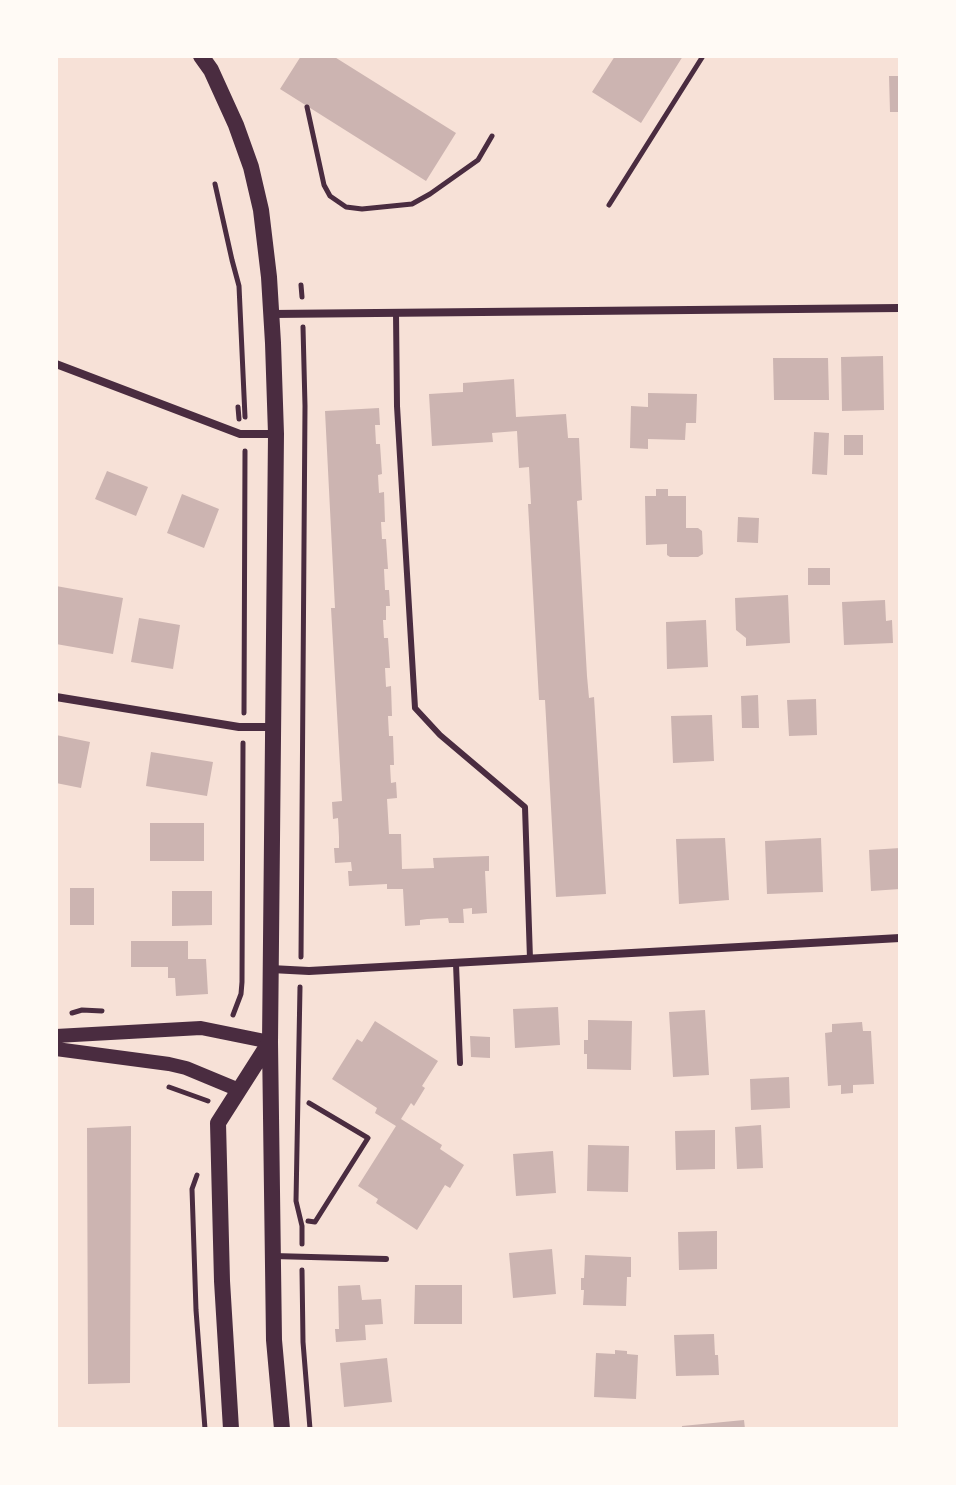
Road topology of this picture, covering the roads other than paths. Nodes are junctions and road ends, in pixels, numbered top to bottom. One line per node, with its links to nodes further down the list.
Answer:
1 (201, 56): 4 (main road)
2 (900, 308): 3 (street)
3 (396, 313): 4 (street); 10 (lane)
4 (271, 314): 6 (main road)
5 (56, 364): 6 (street)
6 (276, 434): 8 (main road)
7 (56, 697): 8 (street)
8 (273, 727): 12 (main road)
9 (900, 938): 10 (street)
10 (530, 959): 11 (street)
11 (456, 964): 12 (street); 16 (lane)
12 (271, 969): 14 (main road)
13 (56, 1036): 14 (street)
14 (270, 1042): 17 (main road); 18 (main road)
15 (56, 1049): 17 (street)
16 (460, 1063)
17 (239, 1090): 20 (main road)
18 (272, 1256): 19 (lane); 21 (main road)
19 (386, 1259)
20 (231, 1429)
21 (282, 1429)

